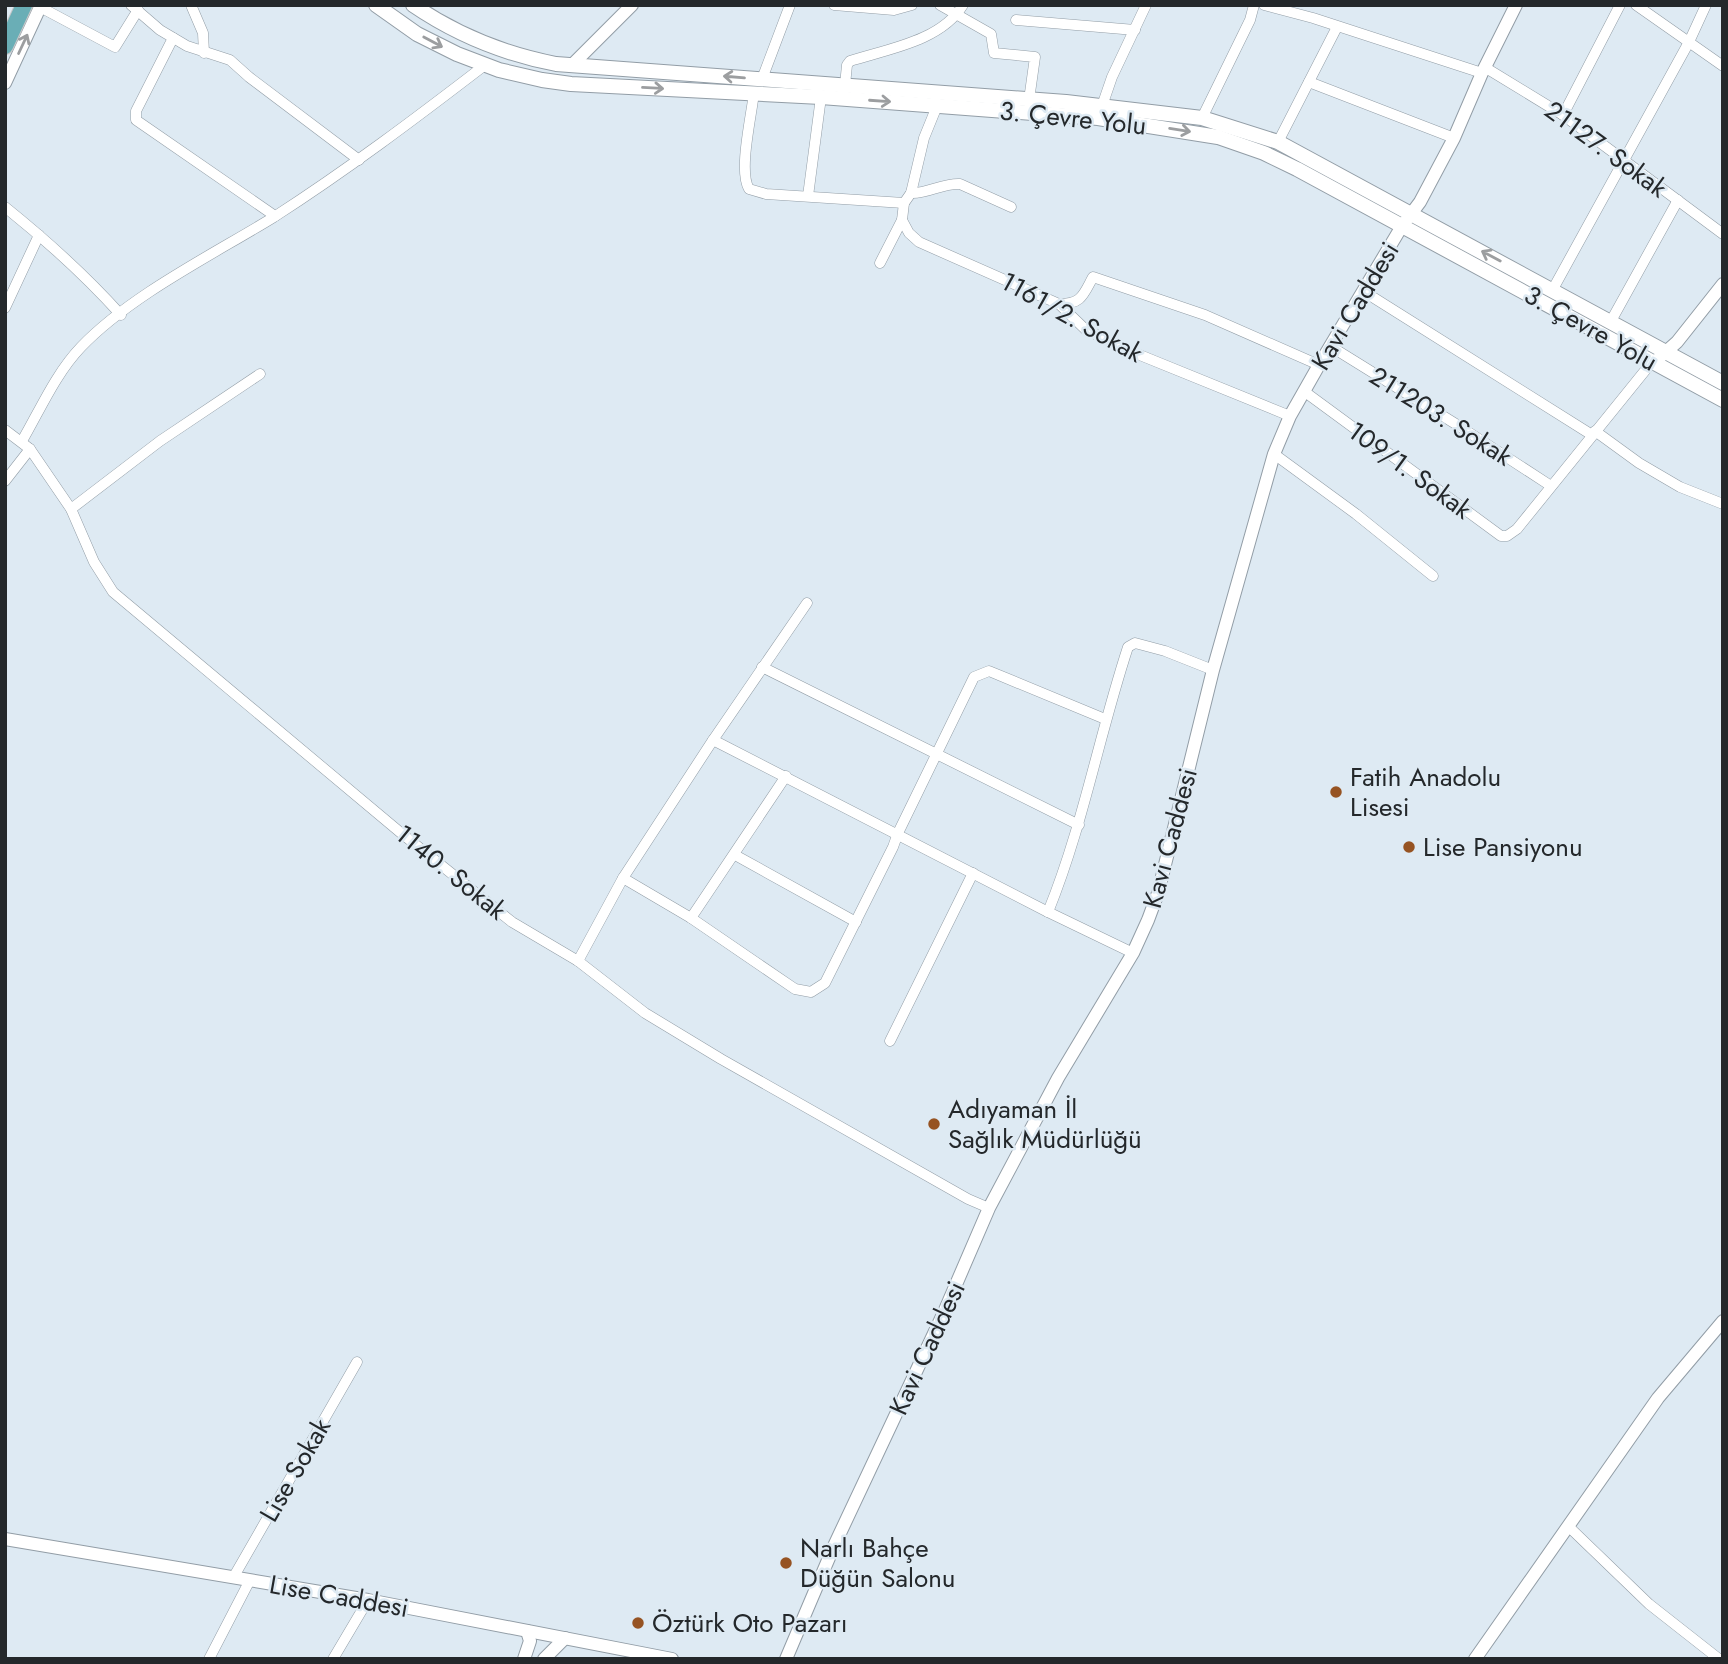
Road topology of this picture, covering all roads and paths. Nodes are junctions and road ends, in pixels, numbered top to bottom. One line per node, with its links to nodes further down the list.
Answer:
1 (191, 5): 25 (street)
2 (376, 5): 26 (main road, 3. Çevre Yolu, one-way to 26)
3 (413, 5): 27 (main road, 3. Çevre Yolu)
4 (790, 5): 30 (street)
5 (834, 5): 6 (street)
6 (912, 5)
7 (940, 5): 18 (street)
8 (1146, 5): 21 (street)
9 (1254, 5): 40 (street)
10 (1264, 5): 20 (street, 21127. Sokak)
11 (1516, 5): 29 (street, Kavi Caddesi)
12 (1620, 5): 39 (street)
13 (1636, 5): 23 (street)
14 (1706, 5): 23 (street)
15 (35, 6): 17 (street); 24 (highway); 32 (street, one-way to 15)
16 (626, 7): 27 (street)
17 (134, 8): 22 (street)
18 (960, 10): 33 (street); 36 (street)
19 (1016, 20): 21 (street)
20 (1337, 27): 29 (street, 21127. Sokak); 31 (street)
21 (1135, 30): 38 (street)
22 (173, 38): 25 (street); 51 (street)
23 (1689, 42): 28 (street); 44 (street)
24 (5, 46)
25 (204, 52): 43 (street)
26 (485, 65): 34 (main road, 3. Çevre Yolu, one-way to 34); 43 (street)
27 (571, 66): 30 (main road, 3. Çevre Yolu, one-way to 27)
28 (1723, 66)
29 (1484, 70): 39 (street, 21127. Sokak); 41 (street, Kavi Caddesi)
30 (762, 79): 33 (main road, 3. Çevre Yolu)
31 (1309, 82): 41 (street); 42 (street)
32 (5, 83)
33 (845, 85): 36 (main road, 3. Çevre Yolu)
34 (754, 92): 35 (main road, 3. Çevre Yolu); 46 (street)
35 (821, 97): 37 (main road, 3. Çevre Yolu, one-way to 37); 46 (street)
36 (1029, 100): 38 (main road, 3. Çevre Yolu)
37 (937, 106): 45 (street); 53 (main road, 3. Çevre Yolu, one-way to 53)
38 (1102, 106): 40 (main road, 3. Çevre Yolu)
39 (1563, 115): 44 (street, 21127. Sokak)
40 (1202, 118): 42 (main road, 3. Çevre Yolu)
41 (1454, 138): 53 (street, Kavi Caddesi)
42 (1278, 142): 53 (main road, 3. Çevre Yolu)
43 (359, 160): 51 (street)
44 (1622, 160): 47 (street, 21127. Sokak); 58 (street)
45 (911, 193): 48 (street); 50 (street)
46 (808, 196): 48 (street)
47 (1678, 200): 55 (street, 21127. Sokak); 63 (street)
48 (904, 203): 52 (street)
49 (5, 206): 54 (street)
50 (1011, 207)
51 (275, 216): 62 (street)
52 (902, 220): 56 (street); 60 (street, 1161/2. Sokak)
53 (1407, 220): 58 (main road, 3. Çevre Yolu, one-way to 53); 59 (street, Kavi Caddesi); 66 (main road, 3. Çevre Yolu)
54 (39, 234): 61 (street); 62 (street)
55 (1723, 234)
56 (880, 263)
57 (1723, 284): 65 (street)
58 (1553, 289): 63 (main road, 3. Çevre Yolu)
59 (1363, 291): 64 (street, Kavi Caddesi); 74 (street)
60 (1059, 304): 67 (street); 72 (street, 1161/2. Sokak)
61 (5, 308)
62 (121, 315): 75 (street)
63 (1611, 321): 65 (main road, 3. Çevre Yolu)
64 (1330, 346): 67 (street, Kavi Caddesi); 79 (street, 211203. Sokak)
65 (1666, 353): 66 (street); 69 (main road, 3. Çevre Yolu)
66 (1653, 362): 71 (main road, 3. Çevre Yolu); 74 (street)
67 (1318, 365): 70 (street, Kavi Caddesi)
68 (260, 374): 81 (street)
69 (1723, 383)
70 (1305, 392): 72 (street, Kavi Caddesi); 79 (street, 109/1. Sokak)
71 (1723, 400)
72 (1290, 416): 77 (street, Kavi Caddesi)
73 (5, 430): 75 (street, 1140. Sokak)
74 (1594, 433): 79 (street); 80 (street)
75 (22, 441): 76 (street, 1140. Sokak)
76 (30, 449): 78 (street); 81 (street, 1140. Sokak)
77 (1274, 454): 82 (street); 85 (street, Kavi Caddesi)
78 (5, 481)
79 (1551, 486)
80 (1723, 504)
81 (71, 509): 99 (street, 1140. Sokak)
82 (1433, 576)
83 (807, 603): 84 (street)
84 (762, 667): 87 (street); 88 (street)
85 (1213, 670): 86 (street); 98 (street, Kavi Caddesi)
86 (1105, 719): 88 (street); 90 (street)
87 (713, 740): 89 (street); 94 (street)
88 (936, 754): 90 (street); 91 (street)
89 (786, 776): 91 (street); 92 (street)
90 (1079, 825): 95 (street)
91 (898, 833): 93 (street); 97 (street)
92 (734, 855): 96 (street); 97 (street)
93 (973, 873): 95 (street); 100 (street)
94 (623, 878): 96 (street); 99 (street)
95 (1048, 912): 98 (street)
96 (691, 918): 97 (street)
97 (856, 922)
98 (1133, 953): 101 (street, Kavi Caddesi)
99 (578, 961): 101 (street, 1140. Sokak)
100 (890, 1041)
101 (989, 1208): 116 (street, Kavi Caddesi)
102 (1723, 1321): 104 (street)
103 (357, 1362): 106 (street, Lise Sokak)
104 (1568, 1526): 117 (street); 118 (street)
105 (5, 1539): 106 (street, Lise Caddesi)
106 (233, 1578): 107 (street, Lise Caddesi)
107 (250, 1580): 108 (street, Lise Caddesi); 111 (street)
108 (368, 1600): 109 (street, Lise Caddesi); 112 (street)
109 (527, 1631): 110 (street, Lise Caddesi); 113 (street)
110 (565, 1638): 114 (street); 115 (street, Lise Caddesi)
111 (209, 1659)
112 (333, 1659)
113 (524, 1659)
114 (544, 1659)
115 (672, 1659)
116 (786, 1659)
117 (1475, 1659)
118 (1718, 1659)

